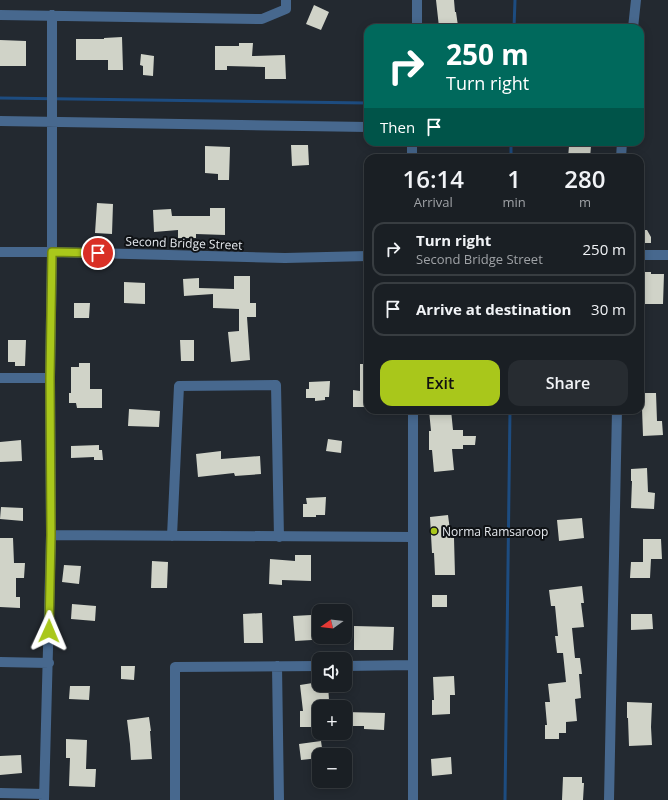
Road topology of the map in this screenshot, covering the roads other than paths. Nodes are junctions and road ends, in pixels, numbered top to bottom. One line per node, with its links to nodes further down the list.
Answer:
1 (286, 0): 5 (street)
2 (417, 0): 6 (street)
3 (636, 0): 7 (street)
4 (0, 15): 5 (street)
5 (52, 16): 9 (street)
6 (417, 24)
7 (633, 24)
8 (0, 121): 9 (street)
9 (51, 121): 10 (street); 12 (street)
10 (364, 127)
11 (0, 252): 12 (street, Second Bridge Street)
12 (52, 252): 15 (street, Second Bridge Street); 17 (street)
13 (644, 255): 14 (street)
14 (668, 255)
15 (364, 256)
16 (0, 378): 17 (street)
17 (50, 378): 20 (street)
18 (413, 414): 23 (street)
19 (617, 414): 35 (street)
20 (51, 535): 21 (street); 25 (street)
21 (172, 536): 22 (street); 22 (street)
22 (279, 536): 23 (street)
23 (413, 538): 26 (street)
24 (0, 662): 25 (street)
25 (49, 663): 31 (street)
26 (413, 665): 29 (street); 34 (street)
27 (277, 666): 28 (street); 32 (street); 33 (street)
28 (312, 666)
29 (352, 666)
30 (0, 793): 31 (street)
31 (44, 797)
32 (175, 800)
33 (279, 800)
34 (413, 800)
35 (609, 800)

